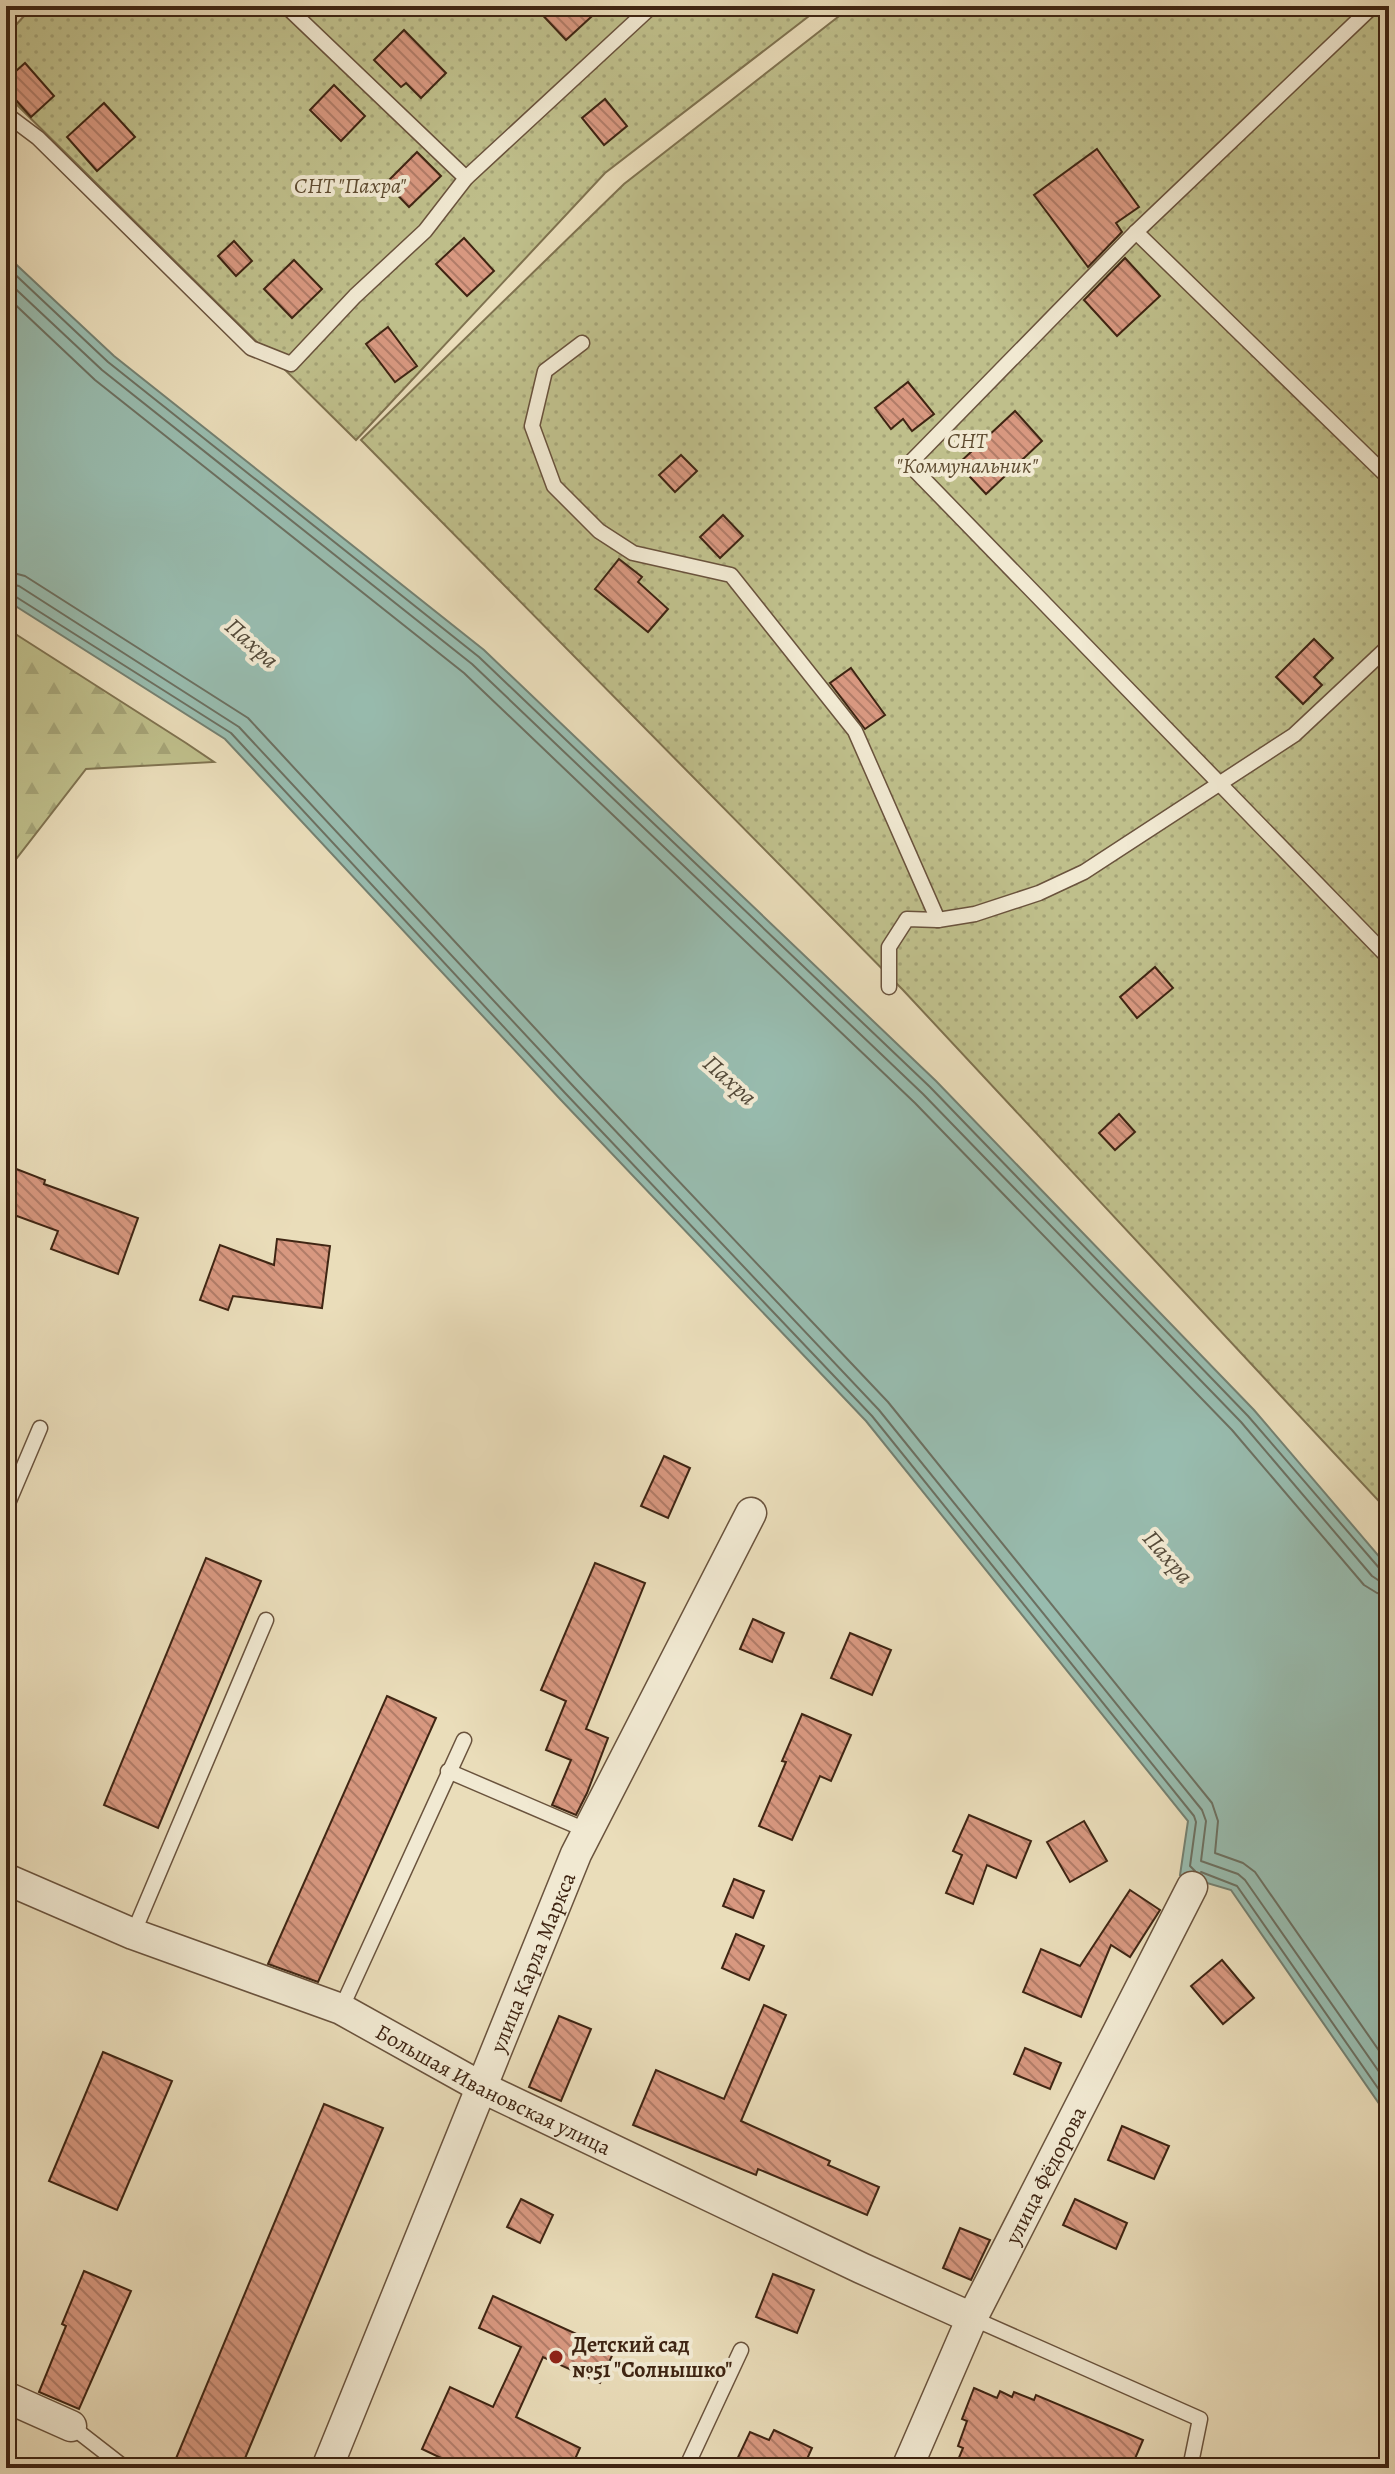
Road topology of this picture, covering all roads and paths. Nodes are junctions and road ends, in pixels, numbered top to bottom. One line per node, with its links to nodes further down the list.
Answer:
1 (14, 6): 5 (lane)
2 (286, 6): 7 (lane)
3 (652, 6): 7 (lane)
4 (1373, 6): 8 (lane)
5 (6, 12)
6 (6, 114): 7 (lane)
7 (466, 178)
8 (1136, 232): 10 (lane); 12 (lane)
9 (582, 343): 13 (lane)
10 (1389, 478)
11 (1389, 646): 12 (lane)
12 (1218, 784): 13 (lane); 14 (lane)
13 (938, 920): 15 (lane)
14 (1389, 958)
15 (889, 987)
16 (40, 1428): 17 (lane)
17 (6, 1508)
18 (751, 1513): 22 (street, улица Карла Маркса)
19 (266, 1620): 25 (lane)
20 (464, 1740): 21 (lane)
21 (448, 1771): 22 (lane); 26 (lane)
22 (588, 1831): 27 (street, улица Карла Маркса)
23 (6, 1879): 25 (street, Большая Ивановская улица)
24 (1192, 1887): 28 (street, улица Фёдорова)
25 (133, 1934): 26 (street, Большая Ивановская улица)
26 (341, 2009): 27 (street, Большая Ивановская улица)
27 (481, 2087): 28 (street, Большая Ивановская улица); 33 (street, улица Карла Маркса)
28 (972, 2318): 35 (street, улица Фёдорова); 36 (lane)
29 (741, 2350): 34 (lane)
30 (6, 2397): 31 (street)
31 (71, 2426): 32 (lane)
32 (125, 2468)
33 (327, 2468)
34 (686, 2468)
35 (907, 2468)
36 (1190, 2468)

